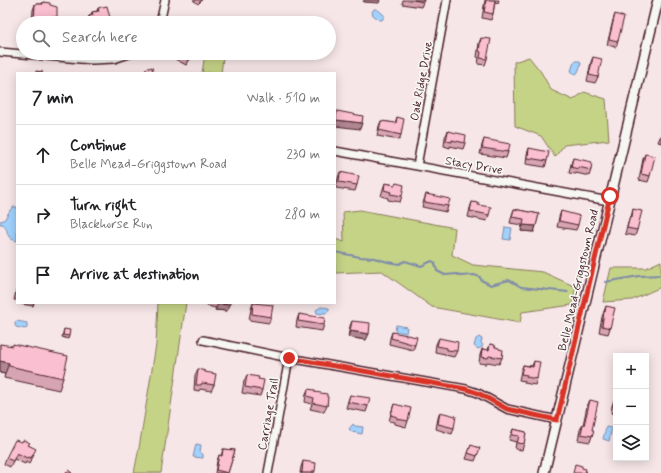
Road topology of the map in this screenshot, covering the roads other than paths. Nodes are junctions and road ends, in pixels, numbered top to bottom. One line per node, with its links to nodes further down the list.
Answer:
1 (165, 0): 4 (street)
2 (447, 0): 8 (street, Oak Ridge Drive)
3 (658, 0): 9 (street, Belle Mead-Griggstown Road)
4 (162, 16)
5 (0, 52): 6 (street)
6 (16, 53)
7 (336, 151): 8 (street, Stacy Drive)
8 (417, 166): 9 (street, Stacy Drive)
9 (609, 201): 12 (street, Belle Mead-Griggstown Road)
10 (203, 340): 11 (street)
11 (289, 358): 12 (street); 13 (street, Carriage Trail)
12 (557, 420): 14 (street, Belle Mead-Griggstown Road)
13 (268, 473)
14 (544, 473)

